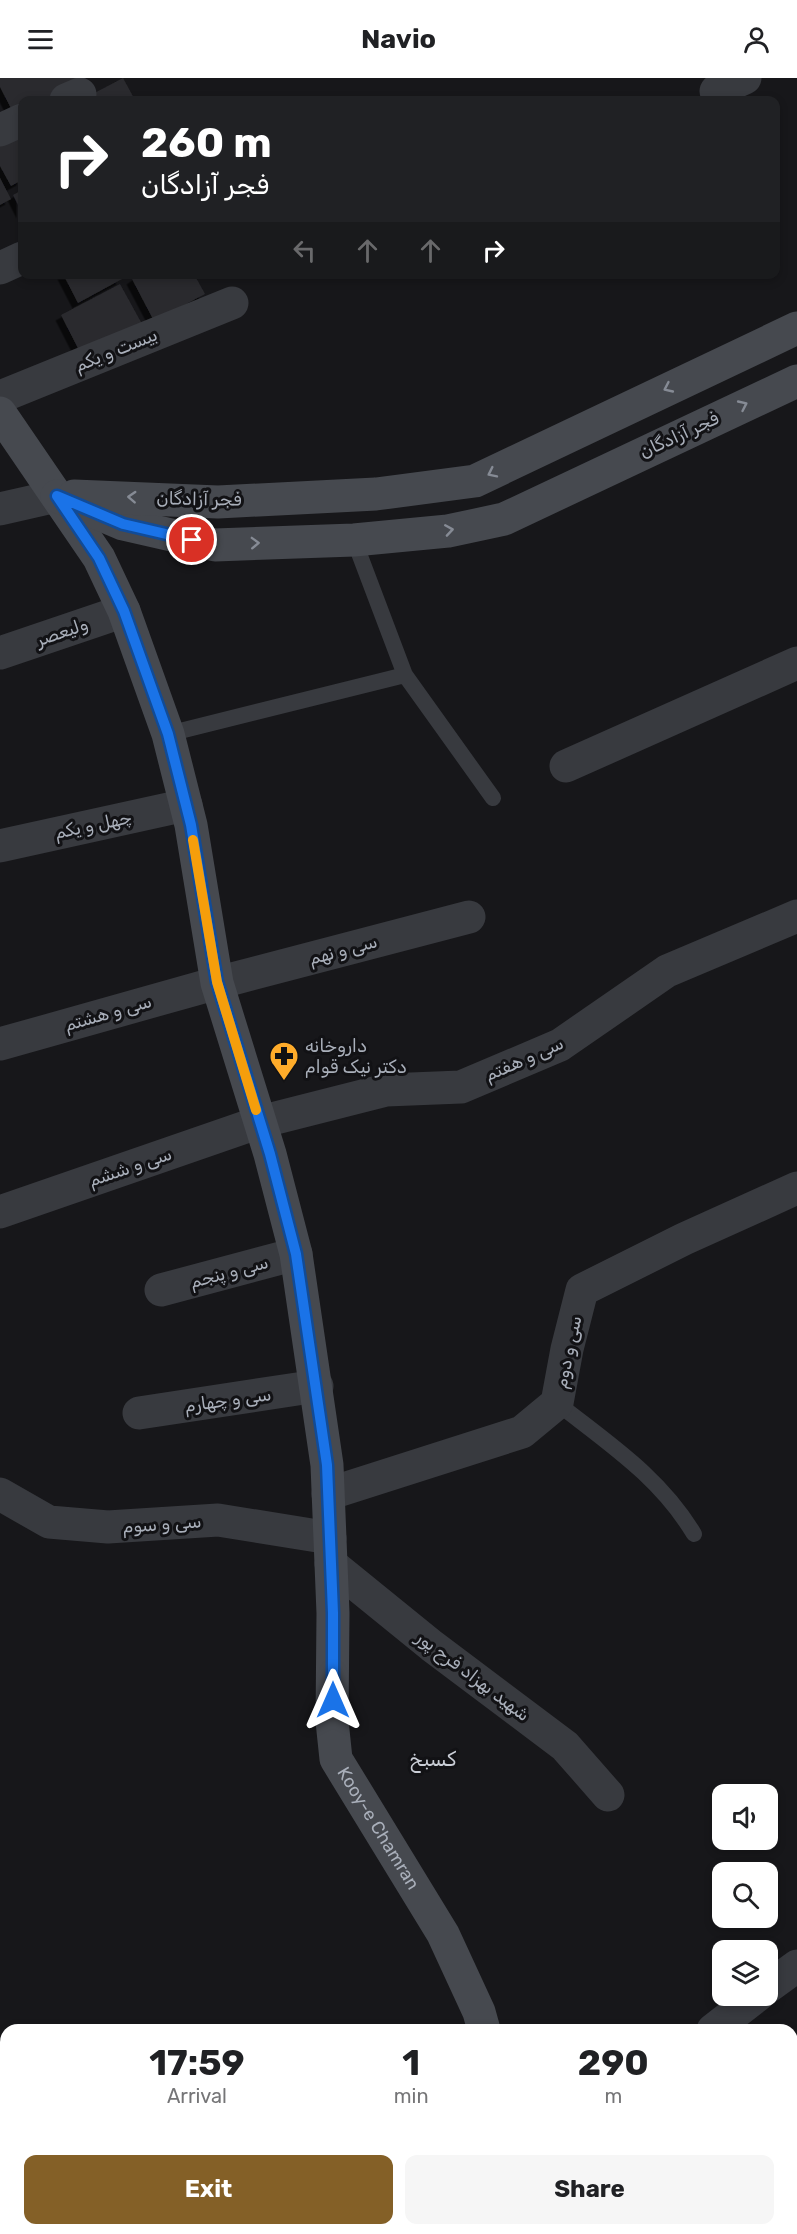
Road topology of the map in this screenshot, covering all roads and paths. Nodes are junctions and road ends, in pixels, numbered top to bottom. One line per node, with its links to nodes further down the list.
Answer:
1 (745, 78): 2 (street)
2 (716, 92)
3 (18, 122): 4 (street)
4 (0, 130)
5 (18, 260): 6 (street)
6 (0, 268)
7 (232, 303): 10 (street, بیست و یکم)
8 (797, 328): 13 (street, فجر آزادگان, one-way to 13)
9 (797, 381): 15 (street, فجر آزادگان, one-way to 9)
10 (0, 397)
11 (0, 413): 12 (street, Kooy-e Chamran)
12 (57, 496): 13 (street, فجر آزادگان, one-way to 12); 14 (street); 16 (street, فجر آزادگان); 17 (street, Kooy-e Chamran)
13 (218, 502): 16 (street)
14 (0, 509)
15 (354, 540): 16 (street, فجر آزادگان, one-way to 15); 20 (lane)
16 (215, 545)
17 (124, 611): 18 (street, ولیعصر); 21 (street, Kooy-e Chamran)
18 (0, 653)
19 (797, 663): 22 (street)
20 (405, 675): 21 (lane); 23 (lane)
21 (168, 734): 24 (street, Kooy-e Chamran)
22 (566, 766)
23 (493, 798)
24 (186, 805): 25 (street, چهل و یکم); 28 (street, Kooy-e Chamran)
25 (0, 846)
26 (797, 916): 30 (street, سی و هفتم)
27 (469, 917): 28 (street, سی و نهم)
28 (217, 982): 29 (street, سی و هشتم); 30 (street, Kooy-e Chamran)
29 (0, 1044)
30 (260, 1122): 32 (street, سی و ششم); 33 (street, Kooy-e Chamran)
31 (797, 1188): 36 (street, سی و دوم)
32 (0, 1212)
33 (296, 1254): 34 (street, سی و پنجم); 35 (street, Kooy-e Chamran)
34 (161, 1290)
35 (317, 1386): 37 (street, سی و چهارم); 39 (street, Kooy-e Chamran)
36 (557, 1403): 39 (street, سی و دوم); 40 (lane)
37 (140, 1413)
38 (0, 1494): 41 (street, سی و سوم)
39 (328, 1494): 41 (street, Kooy-e Chamran)
40 (694, 1534)
41 (331, 1551): 42 (street, شهید بهزاد فرح پور); 46 (street, Kooy-e Chamran)
42 (608, 1795)
43 (797, 1966): 44 (street)
44 (778, 1980)
45 (744, 2006): 47 (street)
46 (482, 2024)
47 (721, 2024)

